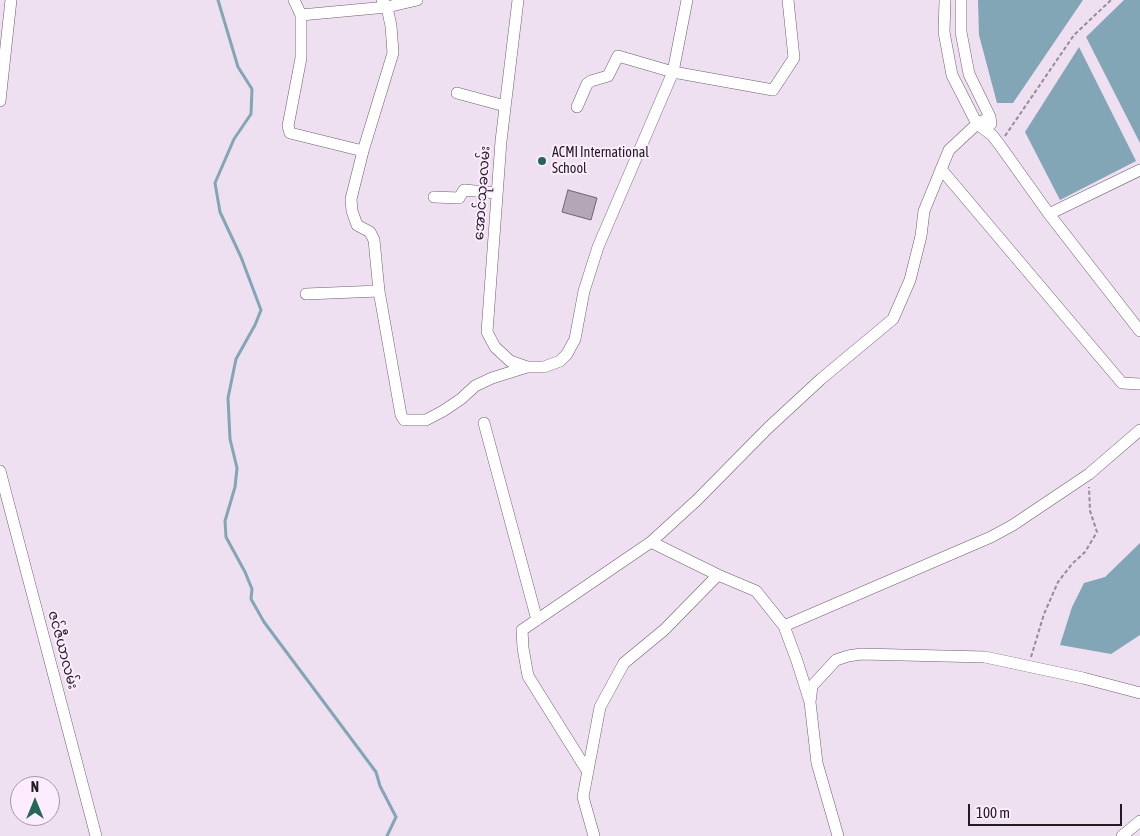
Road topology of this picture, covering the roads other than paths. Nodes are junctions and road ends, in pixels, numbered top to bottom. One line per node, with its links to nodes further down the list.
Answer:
1 (11, 0): 13 (street)
2 (294, 0): 10 (street)
3 (417, 0): 9 (street)
4 (518, 0): 14 (street, အောင်သုခလမ်း)
5 (687, 0): 11 (street)
6 (788, 0): 11 (street)
7 (944, 0): 17 (street)
8 (961, 0): 16 (street)
9 (384, 3): 10 (street); 19 (street)
10 (301, 15): 19 (street)
11 (673, 72): 15 (street); 28 (street)
12 (457, 93): 14 (street)
13 (0, 101)
14 (505, 106): 22 (street, အောင်သုခလမ်း)
15 (577, 107)
16 (990, 117): 17 (street); 18 (street)
17 (977, 124): 18 (street); 20 (street)
18 (996, 140): 24 (street)
19 (363, 151): 25 (street)
20 (942, 169): 29 (street); 33 (street)
21 (1140, 170): 24 (street)
22 (497, 193): 23 (street); 28 (street, အောင်သုခလမ်း)
23 (434, 197)
24 (1048, 214): 27 (street)
25 (380, 291): 26 (street); 28 (street)
26 (306, 294)
27 (1140, 331)
28 (527, 367)
29 (1140, 384)
30 (484, 423): 35 (street)
31 (1140, 430): 36 (street)
32 (0, 471): 41 (street, ဇင်ဇီယာလမ်း)
33 (651, 542): 34 (street); 35 (street)
34 (718, 574): 36 (street); 39 (street)
35 (537, 620): 39 (street)
36 (784, 626): 38 (street)
37 (1140, 693): 38 (street)
38 (810, 702): 43 (street)
39 (588, 772): 42 (street)
40 (1140, 821): 44 (street)
41 (96, 836)
42 (594, 836)
43 (838, 836)
44 (1122, 836)

